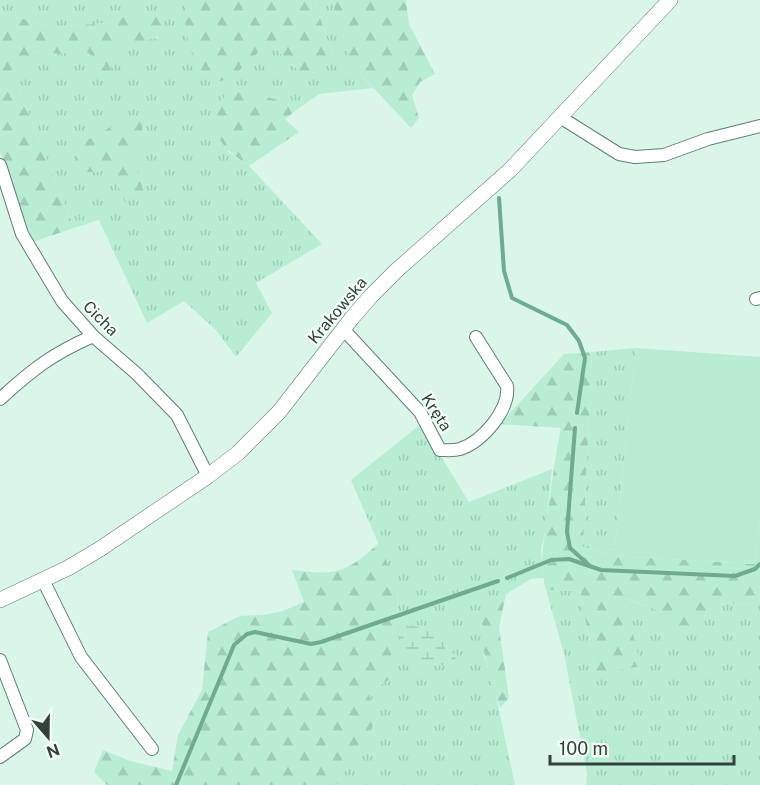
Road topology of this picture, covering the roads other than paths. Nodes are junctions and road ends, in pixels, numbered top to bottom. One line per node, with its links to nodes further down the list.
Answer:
1 (670, 0): 2 (street, Krakowska)
2 (560, 117): 3 (street); 5 (street, Krakowska)
3 (760, 126)
4 (0, 165): 6 (street, Cicha)
5 (343, 328): 7 (street, Kręta); 9 (street, Krakowska)
6 (93, 336): 8 (street); 9 (street, Cicha)
7 (476, 337)
8 (0, 399)
9 (208, 476): 10 (street, Krakowska)
10 (43, 580): 11 (street, Krakowska); 13 (street)
11 (0, 600)
12 (0, 660): 14 (street)
13 (152, 749)
14 (0, 757)

